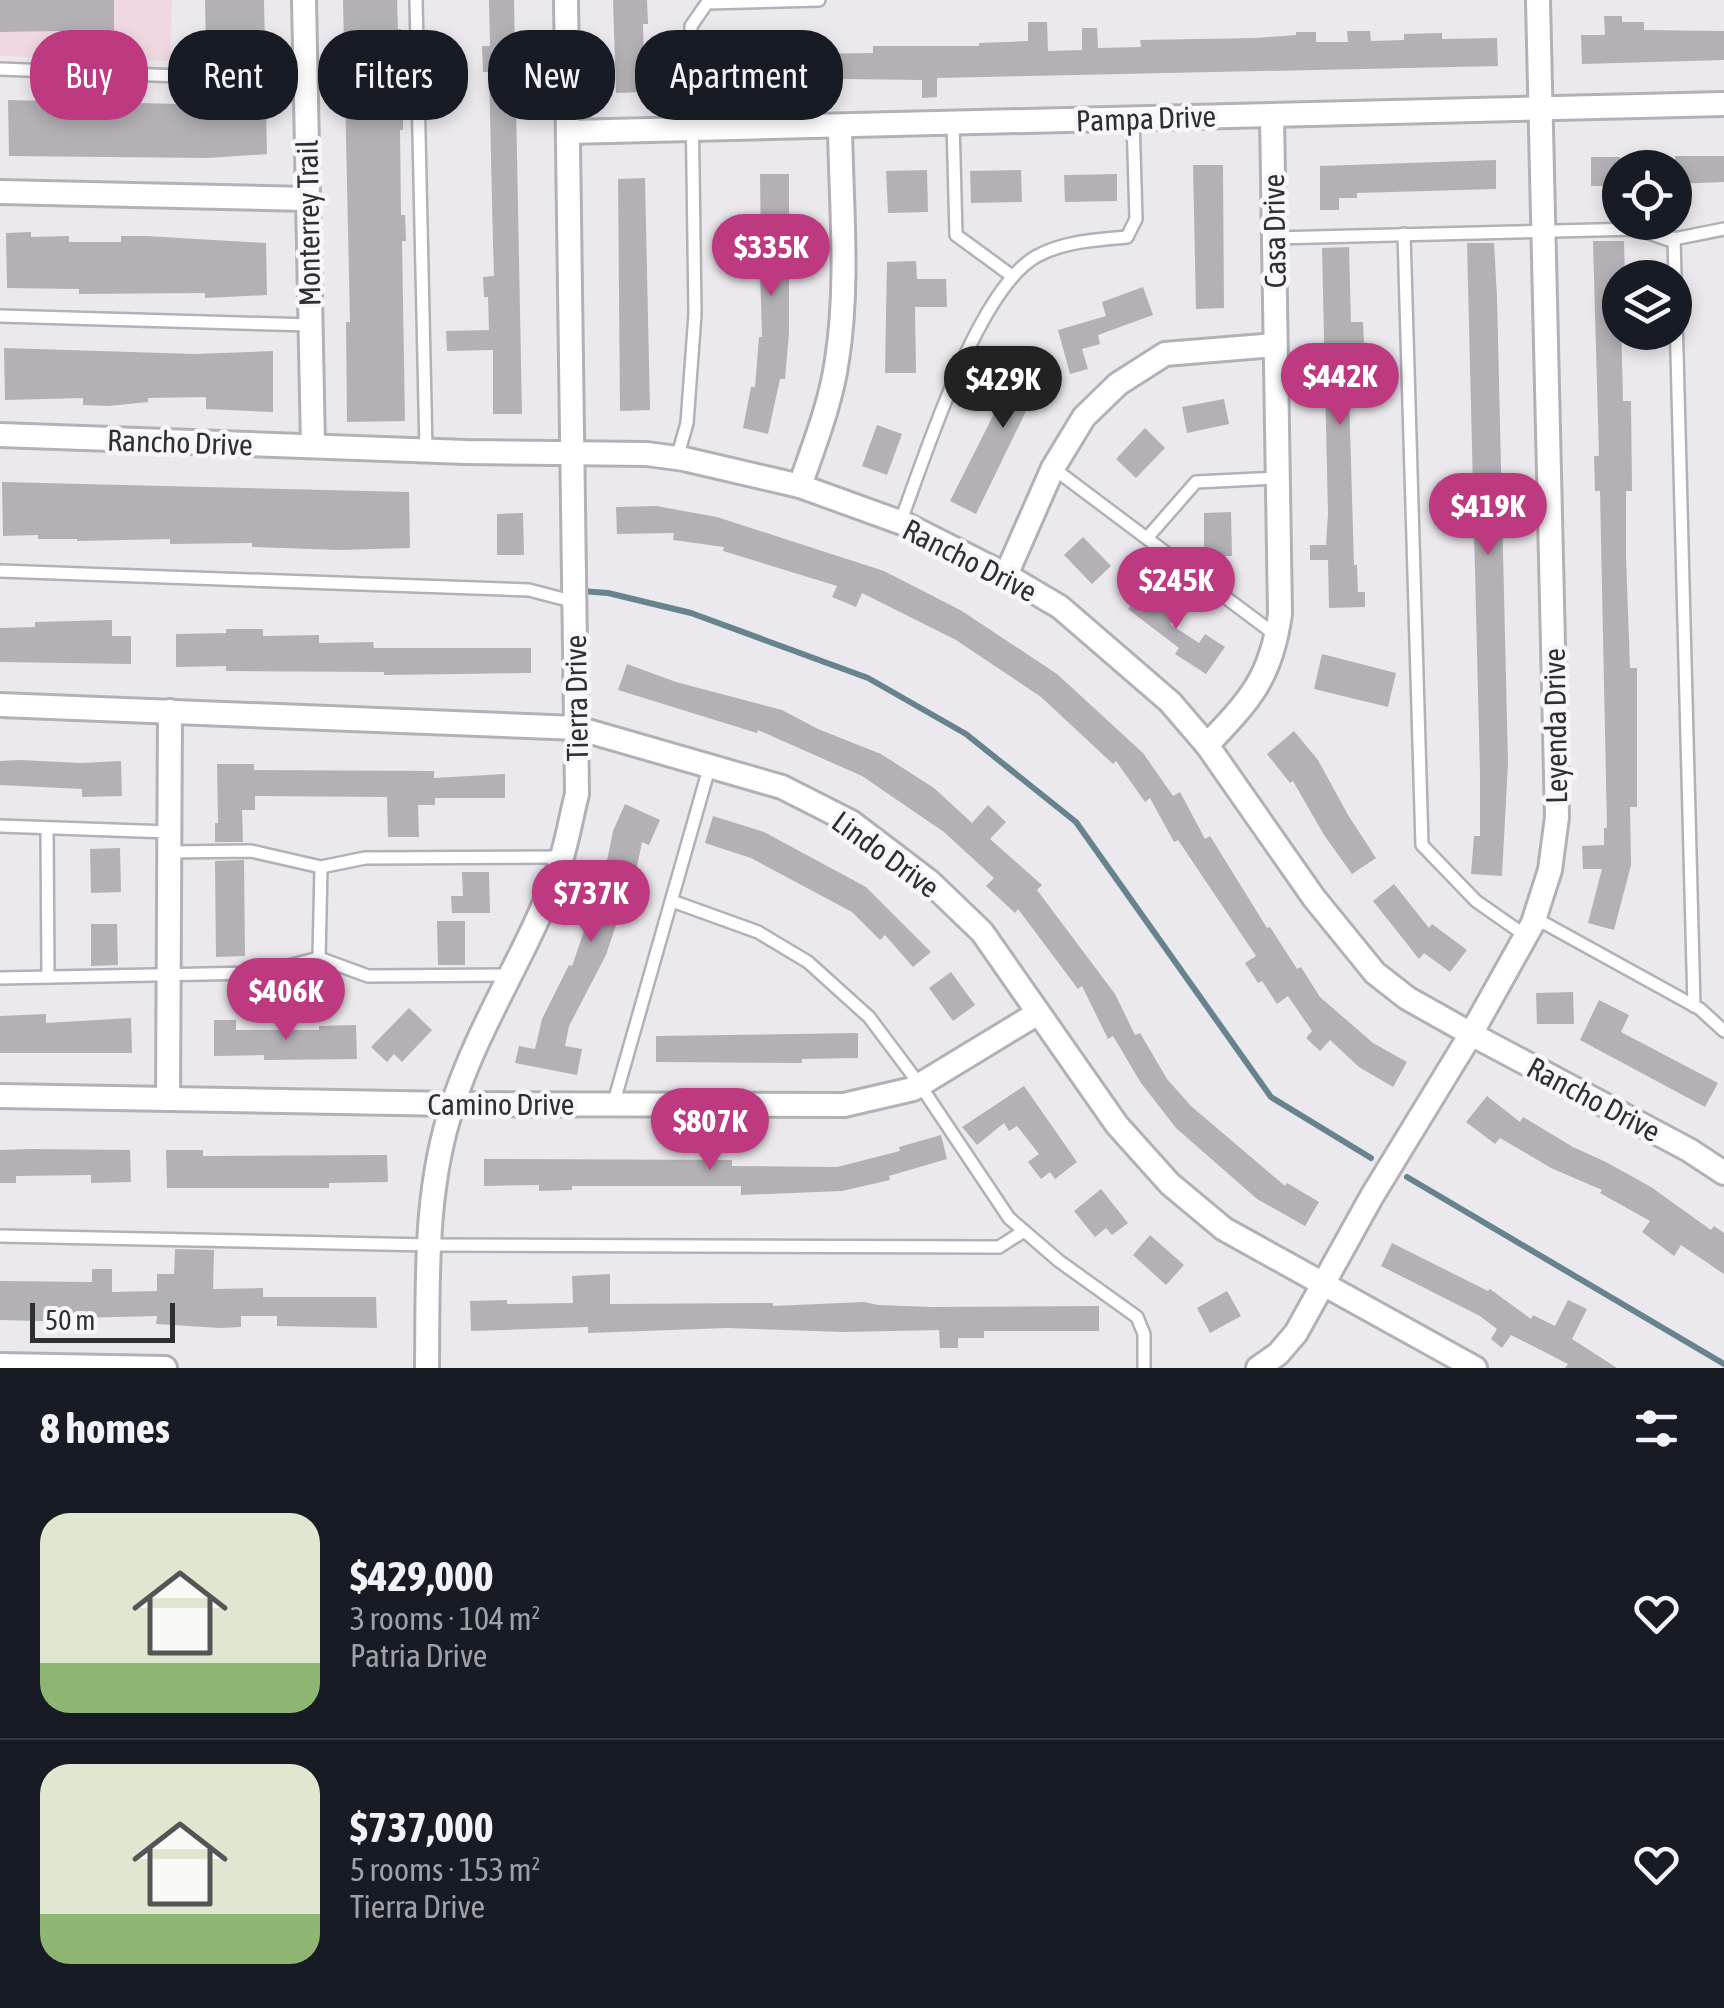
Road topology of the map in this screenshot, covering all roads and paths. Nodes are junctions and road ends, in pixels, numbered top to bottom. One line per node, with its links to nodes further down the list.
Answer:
1 (304, 0): 7 (street, Monterrey Trail)
2 (416, 0): 31 (lane)
3 (566, 0): 15 (street, Tierra Drive)
4 (819, 0): 14 (lane)
5 (1538, 0): 9 (street, Leyenda Drive)
6 (0, 69): 7 (lane)
7 (305, 81): 17 (street, Monterrey Trail)
8 (1724, 104): 9 (street, Pampa Drive)
9 (1541, 109): 10 (street, Pampa Drive); 20 (street, Leyenda Drive)
10 (1272, 115): 11 (street, Pampa Drive); 23 (street, Casa Drive)
11 (1133, 118): 12 (street, Pampa Drive); 25 (lane)
12 (952, 123): 13 (street, Pampa Drive); 25 (lane)
13 (840, 126): 14 (street, Pampa Drive); 36 (street)
14 (692, 129): 15 (street, Pampa Drive); 33 (lane)
15 (568, 132): 32 (street, Tierra Drive)
16 (0, 192): 17 (street)
17 (307, 199): 27 (street, Monterrey Trail)
18 (1602, 229): 20 (lane)
19 (1724, 229): 22 (lane)
20 (1544, 230): 21 (lane); 54 (street, Leyenda Drive)
21 (1404, 234): 23 (lane); 54 (lane)
22 (1692, 235)
23 (1274, 238): 28 (street, Casa Drive)
24 (1674, 240): 60 (lane)
25 (1012, 276): 37 (lane)
26 (0, 316): 27 (lane)
27 (310, 325): 30 (street, Monterrey Trail)
28 (1275, 345): 34 (street); 35 (street, Casa Drive)
29 (0, 436): 30 (street, Rancho Drive)
30 (313, 446): 31 (street, Rancho Drive)
31 (426, 450): 32 (street, Rancho Drive)
32 (573, 452): 33 (street, Rancho Drive); 41 (street, Tierra Drive)
33 (677, 458): 36 (street, Rancho Drive)
34 (1053, 468): 38 (lane); 40 (street)
35 (1278, 478): 38 (lane); 42 (street, Casa Drive)
36 (800, 486): 37 (street, Rancho Drive)
37 (900, 522): 40 (street, Rancho Drive)
38 (1147, 538): 42 (lane)
39 (0, 571): 41 (lane)
40 (1006, 575): 46 (street, Rancho Drive)
41 (575, 602): 45 (street, Tierra Drive)
42 (1277, 636): 46 (street, Casa Drive)
43 (0, 705): 44 (street, Lindo Drive)
44 (170, 711): 45 (street, Lindo Drive); 50 (street)
45 (577, 728): 47 (street, Lindo Drive); 51 (street, Tierra Drive)
46 (1207, 745): 63 (street, Rancho Drive)
47 (710, 765): 53 (lane); 61 (street, Lindo Drive)
48 (0, 826): 49 (lane)
49 (47, 828): 50 (lane); 58 (lane)
50 (169, 842): 52 (lane); 56 (street)
51 (561, 858): 52 (lane); 57 (street, Tierra Drive)
52 (321, 867): 55 (lane)
53 (672, 900): 64 (lane); 68 (lane)
54 (1530, 927): 60 (lane); 63 (street, Leyenda Drive)
55 (319, 958): 56 (lane); 57 (lane)
56 (169, 973): 58 (lane); 66 (street)
57 (509, 975): 67 (street, Tierra Drive)
58 (48, 976): 59 (lane)
59 (0, 978)
60 (1694, 1006): 62 (lane)
61 (1038, 1012): 64 (street, Camino Drive); 73 (street, Lindo Drive)
62 (1724, 1032)
63 (1471, 1034): 69 (street, Rancho Drive); 73 (street, Leyenda Drive)
64 (920, 1085): 68 (street, Camino Drive); 70 (lane)
65 (0, 1096): 66 (street, Camino Drive)
66 (168, 1099): 67 (street, Camino Drive)
67 (453, 1104): 68 (street, Camino Drive); 72 (street, Tierra Drive)
68 (613, 1104)
69 (1724, 1174)
70 (1024, 1231): 72 (lane); 77 (lane)
71 (0, 1236): 72 (lane)
72 (429, 1245): 76 (street, Tierra Drive)
73 (1323, 1285): 78 (street, Leyenda Drive); 79 (street, Lindo Drive)
74 (0, 1365): 75 (street)
75 (164, 1368)
76 (427, 1368)
77 (1144, 1368)
78 (1258, 1368)
79 (1475, 1368)

